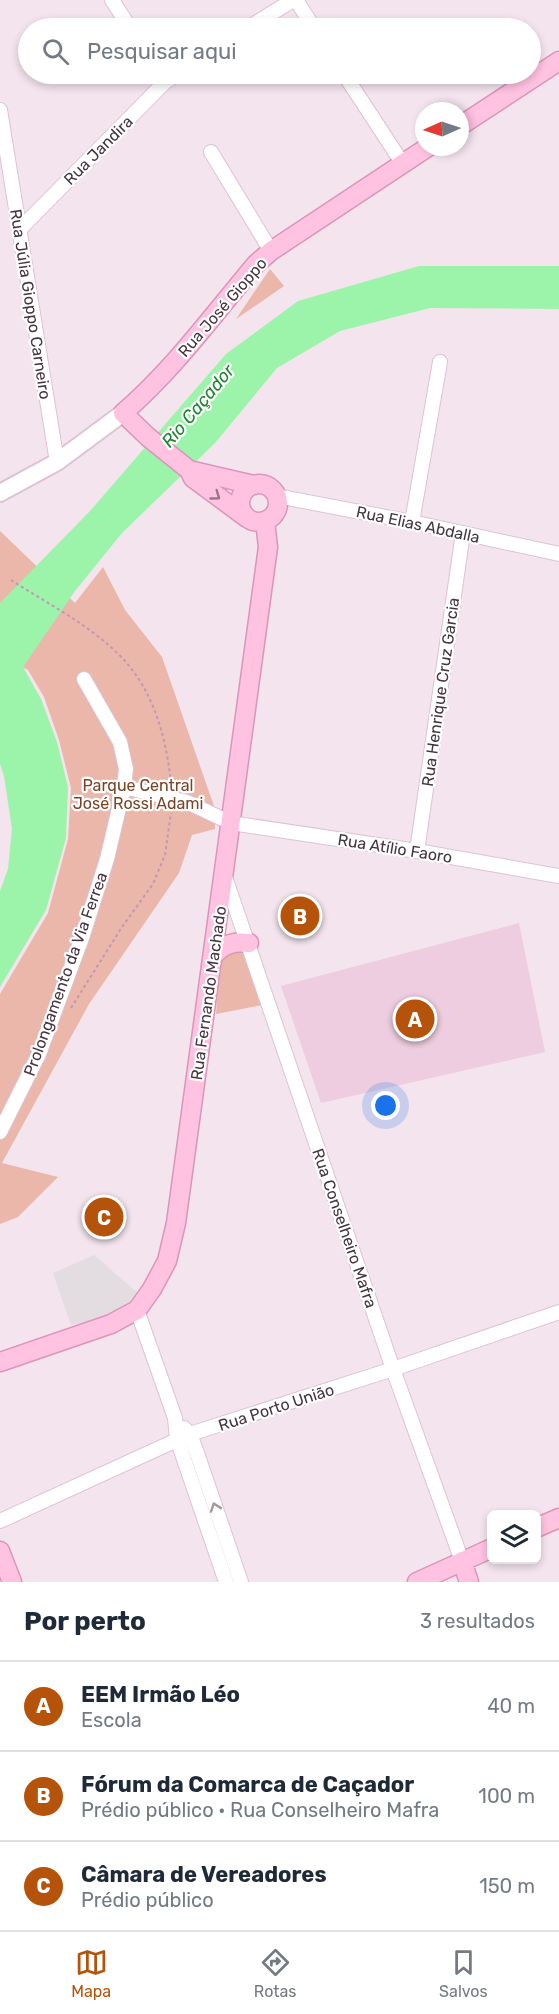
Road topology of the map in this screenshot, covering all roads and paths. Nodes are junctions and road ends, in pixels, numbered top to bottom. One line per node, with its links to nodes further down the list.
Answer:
1 (112, 0): 3 (street)
2 (294, 0): 4 (street); 5 (street)
3 (124, 18)
4 (264, 18)
5 (307, 18)
6 (559, 61): 7 (main road)
7 (541, 73)
8 (156, 84): 16 (street, Rua Jandira)
9 (351, 84): 15 (street)
10 (524, 84): 12 (main road)
11 (0, 110): 16 (street, Rua Júlia Gioppo Carneiro)
12 (469, 120)
13 (211, 152): 17 (street)
14 (415, 156): 15 (main road, Rua José Gioppo)
15 (403, 164): 17 (main road, Rua José Gioppo)
16 (19, 230): 20 (street, Rua Júlia Gioppo Carneiro)
17 (271, 251): 19 (main road, Rua José Gioppo)
18 (440, 362): 26 (street)
19 (123, 413): 20 (street, Rua José Gioppo); 21 (main road)
20 (57, 462): 23 (street, Rua José Gioppo)
21 (188, 470): 22 (main road); 25 (main road, one-way to 25)
22 (254, 485): 24 (main road); 25 (main road)
23 (0, 493)
24 (277, 496): 25 (main road); 26 (street, Rua Elias Abdalla)
25 (256, 519): 33 (main road, Rua Fernando Machado)
26 (412, 522): 27 (street, Rua Elias Abdalla)
27 (463, 533): 28 (street, Rua Elias Abdalla); 34 (street, Rua Henrique Cruz Garcia)
28 (559, 554)
29 (11, 580): 30 (path)
30 (69, 617)
31 (84, 679): 32 (street, Prolongamento da Via Ferrea)
32 (124, 787): 33 (street, Rua Atílio Faoro); 39 (street, Prolongamento da Via Ferrea)
33 (231, 823): 34 (street, Rua Atílio Faoro); 35 (main road, Rua Fernando Machado)
34 (417, 851): 36 (street, Rua Atílio Faoro)
35 (224, 872): 37 (street, Rua Conselheiro Mafra); 38 (main road, Rua Fernando Machado)
36 (559, 876)
37 (249, 943): 38 (main road); 43 (street, Rua Conselheiro Mafra)
38 (214, 955): 40 (main road, Rua Fernando Machado)
39 (0, 1132)
40 (137, 1310): 42 (main road, Rua Fernando Machado); 44 (street)
41 (559, 1312): 43 (street, Rua Porto União)
42 (0, 1362)
43 (393, 1369): 44 (street, Rua Porto União); 51 (street, Rua Conselheiro Mafra)
44 (183, 1437): 46 (street, Rua Porto União); 48 (street)
45 (559, 1518): 47 (main road)
46 (0, 1521)
47 (541, 1526)
48 (222, 1548): 53 (street); 54 (street)
49 (487, 1550): 51 (main road)
50 (0, 1551): 52 (main road)
51 (462, 1561): 55 (main road); 56 (main road, Rua Conselheiro Mafra)
52 (12, 1582)
53 (226, 1582)
54 (241, 1582)
55 (417, 1582)
56 (469, 1582)

